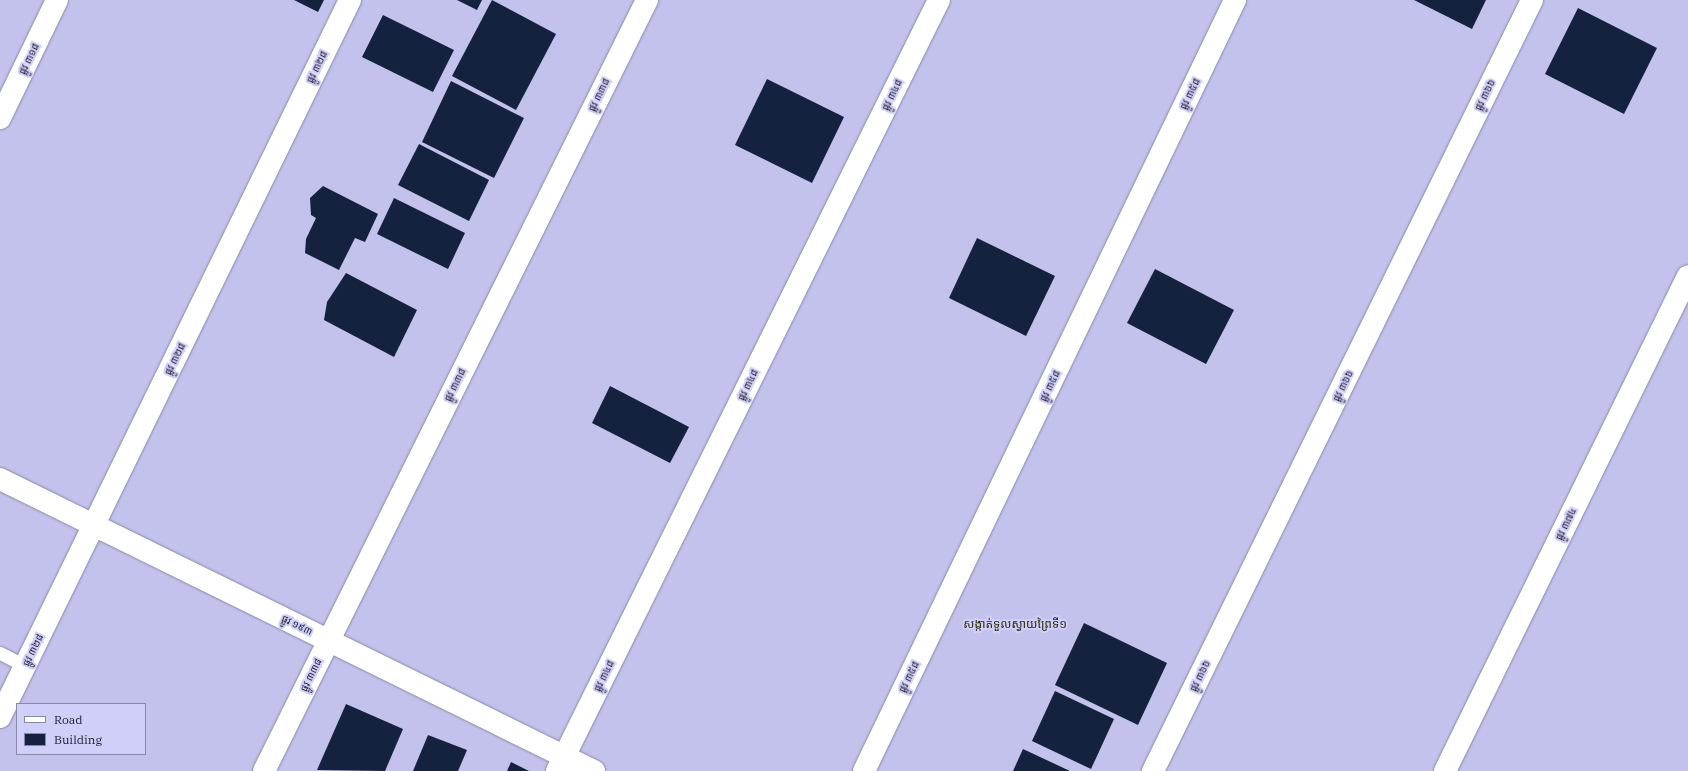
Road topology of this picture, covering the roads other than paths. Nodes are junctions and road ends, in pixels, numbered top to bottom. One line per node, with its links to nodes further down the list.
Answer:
1 (57, 0): 7 (street, ផ្លូវ ៣១៨)
2 (350, 0): 10 (street, ផ្លូវ ៣២៨)
3 (647, 0): 11 (street, ផ្លូវ ៣៣៨)
4 (939, 0): 15 (street, ផ្លូវ ៣៤៨)
5 (1235, 0): 18 (street, ផ្លូវ ៣៥៨)
6 (1532, 0): 19 (street, ផ្លូវ ៣៦៦)
7 (0, 118)
8 (1688, 276): 20 (street, ផ្លូវ ៣៧៤)
9 (0, 479): 10 (street, ផ្លូវ ១៩៣)
10 (94, 525): 11 (street, ផ្លូវ ១៩៣); 13 (street, ផ្លូវ ៣២៨)
11 (328, 640): 15 (street, ផ្លូវ ១៩៣); 16 (street, ផ្លូវ ៣៣៨)
12 (0, 653): 13 (lane)
13 (25, 666): 14 (street, ផ្លូវ ៣២៨)
14 (0, 717)
15 (561, 764): 17 (street, ផ្លូវ ១៩៣)
16 (264, 771)
17 (594, 771)
18 (864, 771)
19 (1153, 771)
20 (1445, 771)

